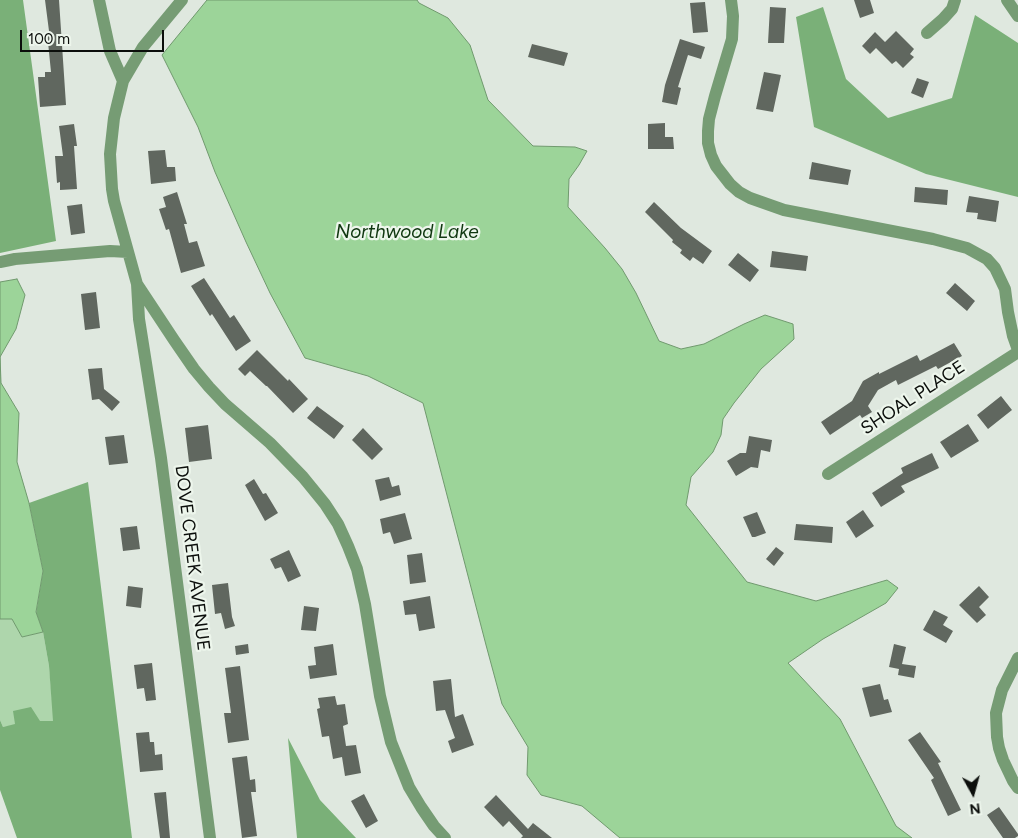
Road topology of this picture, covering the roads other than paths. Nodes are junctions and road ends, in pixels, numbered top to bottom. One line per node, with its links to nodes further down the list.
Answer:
1 (99, 0): 8 (street)
2 (182, 0): 8 (street)
3 (731, 0): 12 (street)
4 (955, 0): 7 (street)
5 (1007, 0): 6 (street)
6 (1018, 16)
7 (928, 33)
8 (123, 81): 9 (street)
9 (128, 252): 10 (street); 11 (street)
10 (0, 262)
11 (137, 284): 16 (street, DOVE CREEK AVENUE); 17 (street)
12 (1018, 351): 13 (street, SHOAL PLACE)
13 (828, 474)
14 (1018, 658): 15 (street)
15 (1018, 788)
16 (210, 838)
17 (445, 838)

